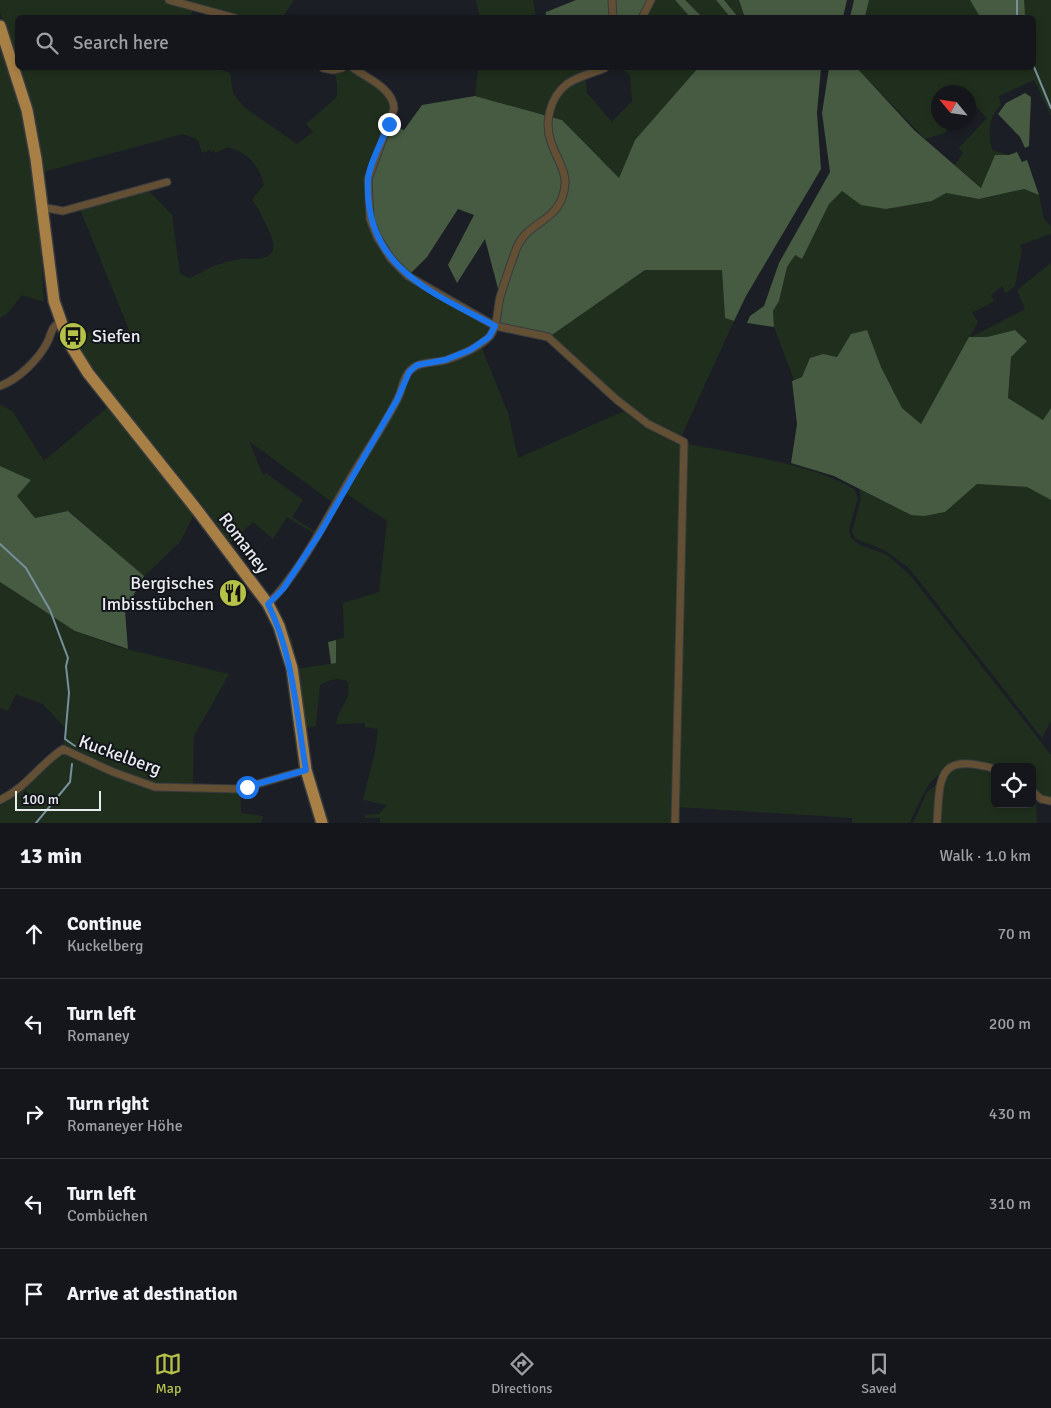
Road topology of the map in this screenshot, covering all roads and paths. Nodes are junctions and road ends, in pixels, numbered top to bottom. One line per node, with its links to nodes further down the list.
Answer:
1 (170, 0): 4 (street)
2 (612, 0): 5 (street)
3 (651, 0): 6 (street)
4 (224, 15)
5 (613, 15)
6 (644, 15)
7 (0, 26): 11 (main road, Romaney)
8 (356, 70): 13 (street)
9 (600, 70): 13 (street)
10 (167, 182): 11 (street)
11 (41, 208): 12 (main road, Romaney)
12 (60, 322): 14 (street); 15 (main road, Romaney)
13 (495, 326): 15 (street); 22 (street)
14 (0, 386)
15 (268, 604): 17 (main road, Romaney)
16 (991, 768): 23 (street)
17 (306, 770): 19 (street, Kuckelberg); 21 (main road, Romaney)
18 (1036, 795): 20 (street)
19 (0, 800)
20 (1051, 801)
21 (322, 823)
22 (675, 823)
23 (937, 823)

